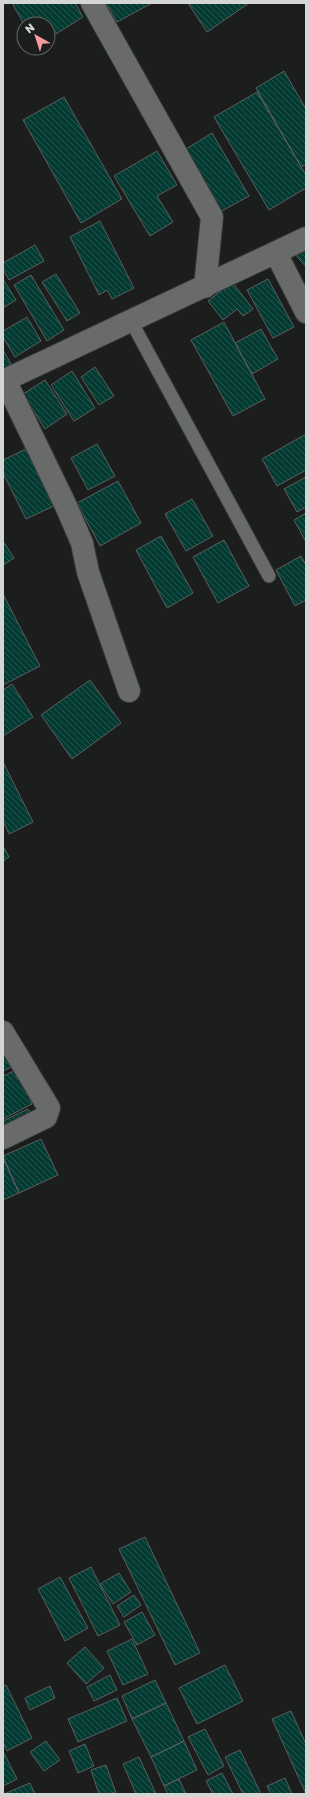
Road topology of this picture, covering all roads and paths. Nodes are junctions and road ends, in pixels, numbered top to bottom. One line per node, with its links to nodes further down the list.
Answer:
1 (92, 3): 4 (street)
2 (306, 238): 3 (street)
3 (276, 253): 4 (street); 5 (street)
4 (205, 287): 6 (street)
5 (306, 312)
6 (131, 321): 7 (street); 8 (lane)
7 (4, 381): 9 (street)
8 (269, 576)
9 (129, 691)
10 (3, 1032): 11 (street)
11 (3, 1138)

